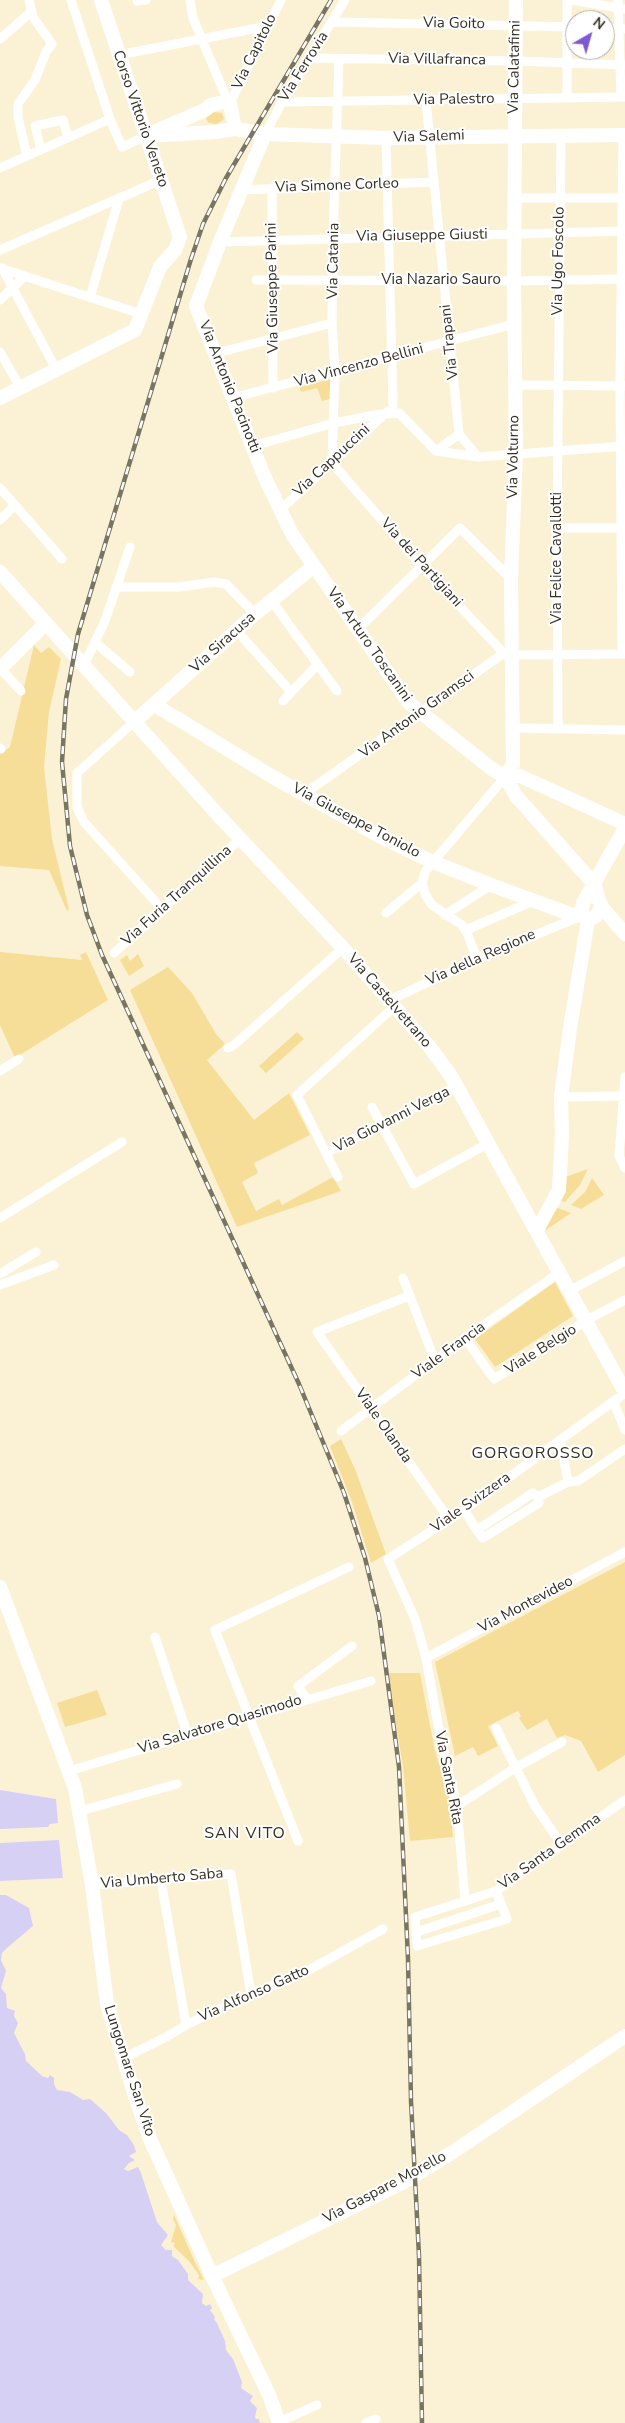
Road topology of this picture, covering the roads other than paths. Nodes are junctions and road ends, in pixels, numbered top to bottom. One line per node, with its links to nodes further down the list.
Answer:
1 (29, 0): 10 (street)
2 (71, 0): 33 (street)
3 (101, 0): 18 (street, Corso Vittorio Veneto)
4 (190, 0): 16 (street)
5 (281, 0): 13 (street, Via Capitolo)
6 (345, 0): 11 (street, Via Ferrovia)
7 (516, 0): 12 (street, Via Calatafimi)
8 (571, 0): 9 (street)
9 (620, 5): 15 (street)
10 (31, 12): 17 (street); 46 (street)
11 (332, 22): 12 (street, Via Goito); 19 (street, Via Ferrovia)
12 (515, 25): 14 (street, Via Goito); 22 (street, Via Calatafimi)
13 (268, 26): 16 (street); 31 (street, Via Capitolo)
14 (565, 27)
15 (622, 29): 24 (street)
16 (201, 38): 18 (street); 31 (street)
17 (0, 39)
18 (119, 55): 40 (street, Corso Vittorio Veneto)
19 (309, 58): 20 (street, Via Villafranca); 29 (street, Via Ferrovia)
20 (339, 59): 22 (street, Via Villafranca); 30 (street, Via Catania)
21 (567, 60): 23 (street)
22 (515, 61): 23 (street, Via Villafranca); 27 (street, Via Calatafimi)
23 (567, 63): 24 (street, Via Villafranca); 26 (street)
24 (622, 65): 25 (street)
25 (623, 97): 26 (street, Via Palestro)
26 (567, 98): 27 (street, Via Palestro)
27 (515, 99): 28 (street, Via Palestro); 37 (street, Via Calatafimi)
28 (426, 101): 30 (street, Via Palestro); 42 (street, Via Trapani)
29 (282, 102): 30 (street, Via Palestro); 36 (street, Via Ferrovia)
30 (337, 102): 41 (street, Via Catania)
31 (227, 103): 32 (street); 34 (street)
32 (205, 110): 35 (street); 40 (street)
33 (110, 119): 40 (street); 43 (street)
34 (235, 129): 35 (street, Via Salemi); 36 (street, Via Salemi)
35 (215, 132): 40 (street, Via Salemi)
36 (265, 134): 41 (street, Via Salemi); 53 (street, Via Antonio Pacinotti)
37 (515, 135): 38 (street, Via Salemi); 42 (street, Via Salemi); 54 (street, Via Volturno)
38 (561, 135): 39 (street, Via Salemi); 55 (street, Via Ugo Foscolo)
39 (624, 135): 56 (street)
40 (146, 136): 48 (street, Corso Vittorio Veneto)
41 (335, 136): 44 (street, Via Salemi); 51 (street, Via Catania)
42 (430, 136): 44 (street, Via Salemi); 49 (street, Via Trapani)
43 (68, 138): 45 (street); 45 (street)
44 (386, 138): 50 (street)
45 (41, 150): 46 (street)
46 (26, 156): 47 (street)
47 (0, 168)
48 (161, 180): 57 (street); 80 (street, Corso Vittorio Veneto)
49 (434, 182): 50 (street, Via Simone Corleo); 61 (street, Via Trapani)
50 (388, 184): 51 (street, Via Simone Corleo); 62 (street)
51 (335, 186): 52 (street, Via Simone Corleo); 63 (street, Via Catania)
52 (272, 188): 53 (street, Via Simone Corleo); 64 (street, Via Giuseppe Parini)
53 (241, 190): 65 (street, Via Antonio Pacinotti)
54 (514, 198): 55 (street); 60 (street, Via Volturno)
55 (560, 198): 56 (street); 59 (street, Via Ugo Foscolo)
56 (623, 198): 58 (street)
57 (119, 199): 66 (street); 78 (street)
58 (623, 231): 59 (street, Via Giuseppe Giusti); 71 (street)
59 (560, 232): 60 (street, Via Giuseppe Giusti); 69 (street, Via Ugo Foscolo)
60 (514, 234): 61 (street, Via Giuseppe Giusti); 76 (street, Via Volturno)
61 (438, 235): 62 (street, Via Giuseppe Giusti); 70 (street, Via Trapani)
62 (388, 237): 63 (street, Via Giuseppe Giusti); 75 (street)
63 (333, 238): 64 (street, Via Giuseppe Giusti); 74 (street, Via Catania)
64 (272, 240): 65 (street, Via Giuseppe Giusti); 73 (street, Via Giuseppe Parini)
65 (220, 242): 86 (street, Via Antonio Pacinotti)
66 (0, 250)
67 (1, 268): 68 (street); 77 (street)
68 (25, 276): 77 (street); 78 (street)
69 (559, 278): 71 (street, Via Nazario Sauro); 76 (street, Via Nazario Sauro); 91 (street, Via Ugo Foscolo)
70 (444, 279): 75 (street, Via Nazario Sauro); 76 (street, Via Nazario Sauro); 84 (street, Via Trapani)
71 (623, 279): 92 (street)
72 (256, 280): 73 (street, Via Nazario Sauro)
73 (273, 280): 74 (street, Via Nazario Sauro); 83 (street, Via Giuseppe Parini)
74 (334, 280): 75 (street, Via Nazario Sauro); 81 (street, Via Catania)
75 (388, 280): 87 (street)
76 (514, 281): 82 (street, Via Volturno)
77 (13, 288): 79 (street); 88 (street)
78 (90, 297): 80 (street)
79 (0, 300)
80 (141, 314): 88 (street)
81 (332, 323): 83 (street); 89 (street, Via Catania)
82 (514, 324): 84 (street, Via Vincenzo Bellini); 90 (street, Via Volturno)
83 (273, 338): 86 (street); 94 (street, Via Giuseppe Parini)
84 (451, 341): 87 (street, Via Vincenzo Bellini); 100 (street, Via Trapani)
85 (0, 352): 93 (street)
86 (217, 353): 96 (street, Via Antonio Pacinotti)
87 (392, 358): 89 (street, Via Vincenzo Bellini); 97 (street)
88 (56, 369): 93 (street)
89 (335, 372): 94 (street, Via Vincenzo Bellini); 99 (street, Via Catania)
90 (514, 385): 91 (street); 105 (street, Via Volturno)
91 (558, 386): 92 (street); 104 (street, Via Felice Cavallotti)
92 (622, 386): 102 (street)
93 (20, 387): 95 (street)
94 (274, 388): 96 (street, Via Vincenzo Bellini)
95 (0, 398)
96 (232, 398): 101 (street, Via Antonio Pacinotti)
97 (396, 409): 98 (street, Via Cappuccini); 103 (street)
98 (383, 414): 99 (street); 107 (street, Via Cappuccini)
99 (334, 423): 101 (street); 107 (street, Via Catania)
100 (459, 434): 103 (street); 106 (street)
101 (253, 446): 110 (street, Via Antonio Pacinotti)
102 (623, 446): 104 (street); 113 (street)
103 (436, 450): 106 (street)
104 (558, 450): 105 (street); 112 (street, Via Felice Cavallotti)
105 (516, 453): 106 (street); 119 (street, Via Volturno)
106 (478, 457)
107 (332, 463): 110 (street, Via Cappuccini); 117 (street, Via dei Partigiani)
108 (0, 488): 109 (street)
109 (16, 505): 111 (street); 115 (street)
110 (280, 510): 116 (street, Via Arturo Toscanini)
111 (0, 520)
112 (557, 528): 113 (street); 127 (street, Via Felice Cavallotti)
113 (622, 528): 128 (street)
114 (130, 548): 120 (street)
115 (62, 559)
116 (314, 566): 121 (street, Via Siracusa); 124 (street, Via Arturo Toscanini)
117 (422, 566): 119 (street); 124 (street); 129 (street, Via dei Partigiani)
118 (0, 572): 123 (street, Via Castelvetrano)
119 (511, 579): 129 (street, Via Volturno)
120 (116, 587): 122 (street); 126 (street)
121 (271, 600): 122 (street, Via Siracusa); 131 (street)
122 (255, 614): 125 (street, Via Siracusa)
123 (46, 623): 130 (street, Via Castelvetrano); 132 (street)
124 (358, 629): 139 (street, Via Arturo Toscanini)
125 (237, 631): 136 (street); 138 (street, Via Siracusa)
126 (96, 643): 130 (street); 133 (street)
127 (557, 653): 128 (street); 129 (street); 142 (street, Via Felice Cavallotti)
128 (623, 654)
129 (510, 656): 139 (street, Via Antonio Gramsci); 141 (street, Via Volturno)
130 (82, 663): 140 (street, Via Castelvetrano)
131 (317, 665): 135 (street); 136 (street)
132 (0, 668): 134 (street)
133 (130, 672)
134 (21, 691)
135 (337, 691)
136 (291, 692): 137 (street)
137 (283, 701)
138 (155, 704): 140 (street, Via Siracusa); 145 (street, Via Giuseppe Toniolo)
139 (419, 712): 144 (street, Via Arturo Toscanini); 145 (street, Via Antonio Gramsci)
140 (134, 722): 148 (street, Via Castelvetrano); 154 (street)
141 (513, 728): 142 (street); 144 (street, Via Volturno)
142 (558, 729): 143 (street)
143 (625, 730)
144 (505, 777): 146 (street); 149 (street); 152 (street)
145 (304, 794): 149 (street, Via Giuseppe Toniolo)
146 (625, 824)
147 (625, 828): 152 (street)
148 (241, 838): 154 (street, Via Furia Tranquillina); 160 (street, Via Castelvetrano)
149 (433, 862): 150 (street); 151 (street, Via Giuseppe Toniolo)
150 (422, 883): 155 (street); 156 (street)
151 (491, 885): 153 (street, Via Giuseppe Toniolo); 156 (street)
152 (596, 896): 157 (street); 158 (street)
153 (533, 901): 157 (street, Via Giuseppe Toniolo); 159 (street)
154 (162, 909): 161 (street, Via Furia Tranquillina)
155 (386, 912)
156 (445, 915): 159 (street)
157 (582, 918): 158 (street, Via Giuseppe Toniolo); 162 (street, Via della Regione); 170 (street)
158 (620, 929)
159 (466, 930): 162 (street)
160 (343, 948): 163 (street, Via Castelvetrano); 164 (street)
161 (114, 954)
162 (477, 959): 163 (street, Via della Regione)
163 (391, 1004): 168 (street, Via Castelvetrano); 175 (street, Via della Regione)
164 (228, 1048)
165 (19, 1059): 166 (street)
166 (0, 1071)
167 (625, 1077): 169 (street)
168 (457, 1086): 172 (street, Via Giovanni Verga); 174 (street, Via Castelvetrano)
169 (624, 1096): 170 (street); 176 (street)
170 (561, 1097): 179 (street)
171 (372, 1107): 172 (street)
172 (382, 1125): 174 (street); 175 (street, Via Giovanni Verga)
173 (122, 1142): 178 (street)
174 (489, 1143): 179 (street, Via Castelvetrano)
175 (326, 1153): 177 (street)
176 (625, 1168)
177 (338, 1178)
178 (0, 1218)
179 (537, 1230): 183 (street, Via Castelvetrano)
180 (36, 1252): 184 (street)
181 (625, 1261): 187 (street)
182 (54, 1265): 186 (street)
183 (559, 1273): 187 (street, Via Castelvetrano); 191 (street, Viale Francia)
184 (0, 1274)
185 (403, 1278): 188 (street)
186 (0, 1285)
187 (569, 1291): 190 (street, Via Castelvetrano)
188 (409, 1296): 192 (street); 196 (street, Viale Olanda)
189 (625, 1300): 190 (street, Viale Belgio)
190 (587, 1320): 191 (street, Viale Belgio); 193 (street, Via Castelvetrano)
191 (465, 1338): 192 (street, Viale Francia)
192 (434, 1362): 196 (street, Viale Francia)
193 (621, 1372): 194 (street, Via Castelvetrano)
194 (625, 1393): 195 (street, Viale Svizzera)
195 (614, 1403): 197 (street); 199 (street, Viale Svizzera)
196 (371, 1409): 198 (street, Viale Francia); 203 (street, Viale Olanda)
197 (625, 1430)
198 (340, 1431)
199 (560, 1440): 201 (street); 202 (street, Viale Svizzera)
200 (625, 1448): 201 (street)
201 (568, 1482): 202 (street)
202 (464, 1510): 203 (street, Viale Svizzera)
203 (449, 1520): 205 (street, Viale Svizzera)
204 (625, 1552): 210 (street, Via Montevideo)
205 (388, 1559): 210 (street, Via Santa Rita)
206 (349, 1567): 213 (street)
207 (0, 1587): 218 (street, Lungomare San Vito)
208 (155, 1637): 215 (street)
209 (352, 1646): 212 (street)
210 (426, 1658): 221 (street, Via Santa Rita)
211 (372, 1680): 212 (street, Via Salvatore Quasimodo)
212 (306, 1698): 213 (street, Via Salvatore Quasimodo)
213 (249, 1717): 215 (street, Via Salvatore Quasimodo); 223 (street)
214 (496, 1728): 217 (street)
215 (188, 1736): 218 (street, Via Salvatore Quasimodo)
216 (562, 1742): 217 (street)
217 (516, 1768): 221 (street); 224 (street)
218 (70, 1771): 222 (street, Lungomare San Vito)
219 (178, 1784): 222 (street)
220 (625, 1800): 224 (street, Via Santa Gemma)
221 (457, 1806): 228 (street, Via Santa Rita)
222 (80, 1811): 226 (street, Lungomare San Vito)
223 (298, 1841)
224 (561, 1844): 227 (street, Via Santa Gemma)
225 (161, 1880): 226 (street, Via Umberto Saba); 232 (street, Via Umberto Saba); 233 (street)
226 (92, 1885): 235 (street, Lungomare San Vito)
227 (496, 1891): 228 (street, Via Santa Gemma); 229 (street)
228 (465, 1900): 231 (street, Via Santa Gemma)
229 (501, 1904): 231 (street); 231 (street)
230 (383, 1929): 232 (street, Via Alfonso Gatto)
231 (417, 1932)
232 (251, 1994): 233 (street, Via Alfonso Gatto)
233 (186, 2025): 235 (street, Via Alfonso Gatto)
234 (625, 2036): 236 (street, Via Gaspare Morello)
235 (124, 2058): 236 (street, Lungomare San Vito)
236 (212, 2276): 239 (street, Lungomare San Vito)
237 (317, 2405): 239 (street)
238 (376, 2419): 240 (street)
239 (279, 2423)
240 (366, 2423)

